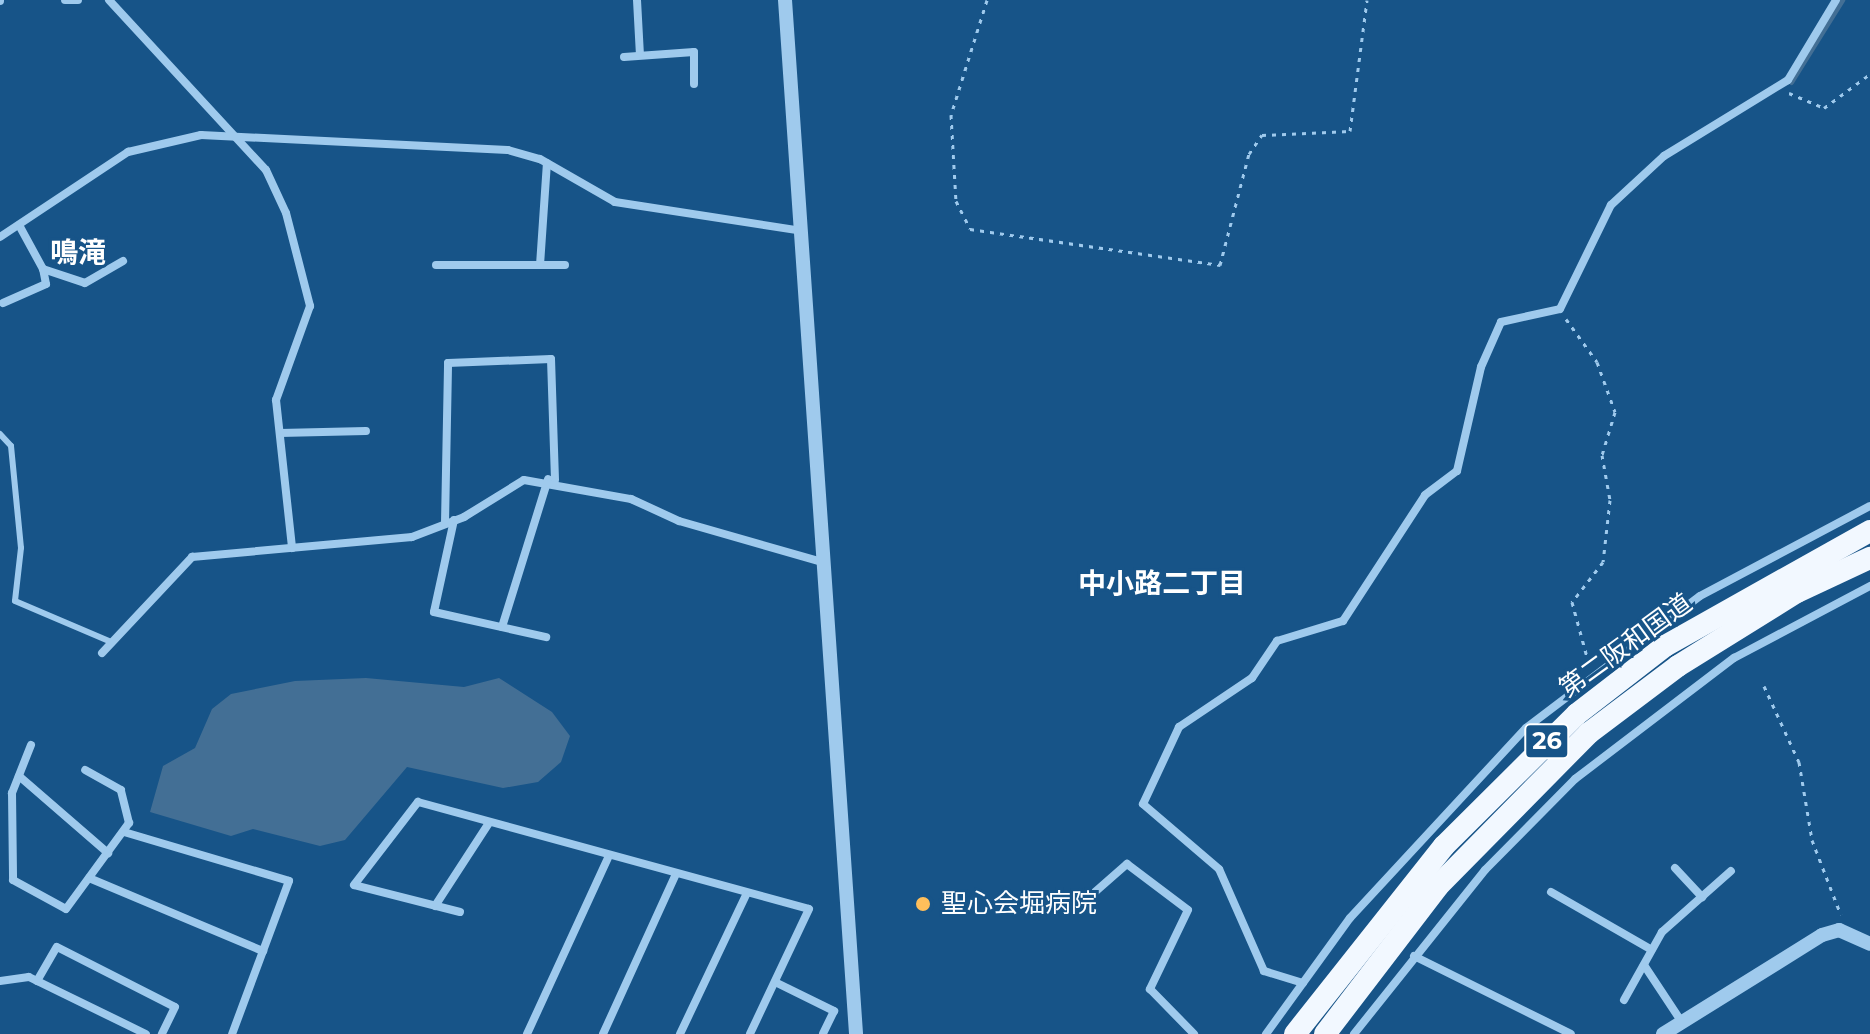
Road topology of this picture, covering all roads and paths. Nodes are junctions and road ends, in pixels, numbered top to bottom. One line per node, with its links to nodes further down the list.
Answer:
1 (65, 0): 2 (street)
2 (78, 0)
3 (109, 0): 14 (street)
4 (637, 0): 9 (street)
5 (785, 0): 17 (street)
6 (987, 0): 7 (path)
7 (1367, 0)
8 (1836, 0): 13 (street)
9 (640, 55): 10 (street); 12 (street)
10 (624, 57)
11 (1870, 74): 13 (path)
12 (694, 84)
13 (1775, 87): 25 (street)
14 (235, 135): 15 (street); 16 (street); 27 (street)
15 (547, 163): 17 (street); 21 (street)
16 (19, 225): 18 (street); 23 (street)
17 (802, 231): 35 (street)
18 (0, 237)
19 (123, 261): 23 (street)
20 (436, 265): 21 (street)
21 (540, 265): 22 (street)
22 (565, 265)
23 (43, 269): 24 (street)
24 (3, 303)
25 (1560, 309): 41 (path); 69 (street)
26 (366, 431): 27 (street)
27 (280, 433): 33 (street)
28 (0, 434): 39 (lane)
29 (551, 480): 31 (street); 31 (street); 35 (street); 37 (street)
30 (1870, 506): 41 (street)
31 (450, 522): 33 (street); 37 (street)
32 (1870, 531): 83 (highway, 第二阪和国道 / 26)
33 (292, 548): 39 (street)
34 (1870, 558): 84 (highway, 第二阪和国道 / 26)
35 (825, 563): 80 (street)
36 (1870, 586): 64 (street)
37 (502, 627): 38 (street)
38 (546, 637)
39 (111, 642): 40 (street)
40 (102, 653)
41 (1592, 674): 69 (street)
42 (1764, 686): 60 (path)
43 (31, 745): 45 (street)
44 (85, 770): 47 (street)
45 (19, 776): 48 (street); 53 (street)
46 (489, 823): 49 (street); 57 (street); 57 (street)
47 (124, 832): 48 (street); 63 (street)
48 (108, 853): 53 (street)
49 (609, 856): 52 (street); 75 (street)
50 (1675, 868): 56 (street)
51 (1731, 871): 56 (street)
52 (676, 874): 55 (street); 76 (street)
53 (89, 878): 63 (street)
54 (1551, 892): 62 (street)
55 (746, 895): 68 (street); 77 (street)
56 (1702, 897): 62 (street)
57 (435, 906): 59 (street)
58 (1079, 906): 81 (street)
59 (460, 912)
60 (1849, 933): 61 (street); 71 (street)
61 (1870, 944)
62 (1652, 950): 65 (street)
63 (263, 951): 74 (street)
64 (1414, 956): 85 (street); 86 (street)
65 (1644, 965): 70 (street); 71 (street)
66 (0, 981): 67 (street)
67 (37, 981): 72 (street); 73 (street)
68 (775, 982): 78 (street); 79 (street)
69 (1303, 983): 82 (street)
70 (1624, 1000)
71 (1681, 1021): 87 (street)
72 (146, 1034)
73 (162, 1034)
74 (232, 1034)
75 (527, 1034)
76 (603, 1034)
77 (680, 1034)
78 (750, 1034)
79 (823, 1034)
80 (856, 1034)
81 (1194, 1034)
82 (1266, 1034)
83 (1295, 1034)
84 (1325, 1034)
85 (1354, 1034)
86 (1571, 1034)
87 (1663, 1034)

